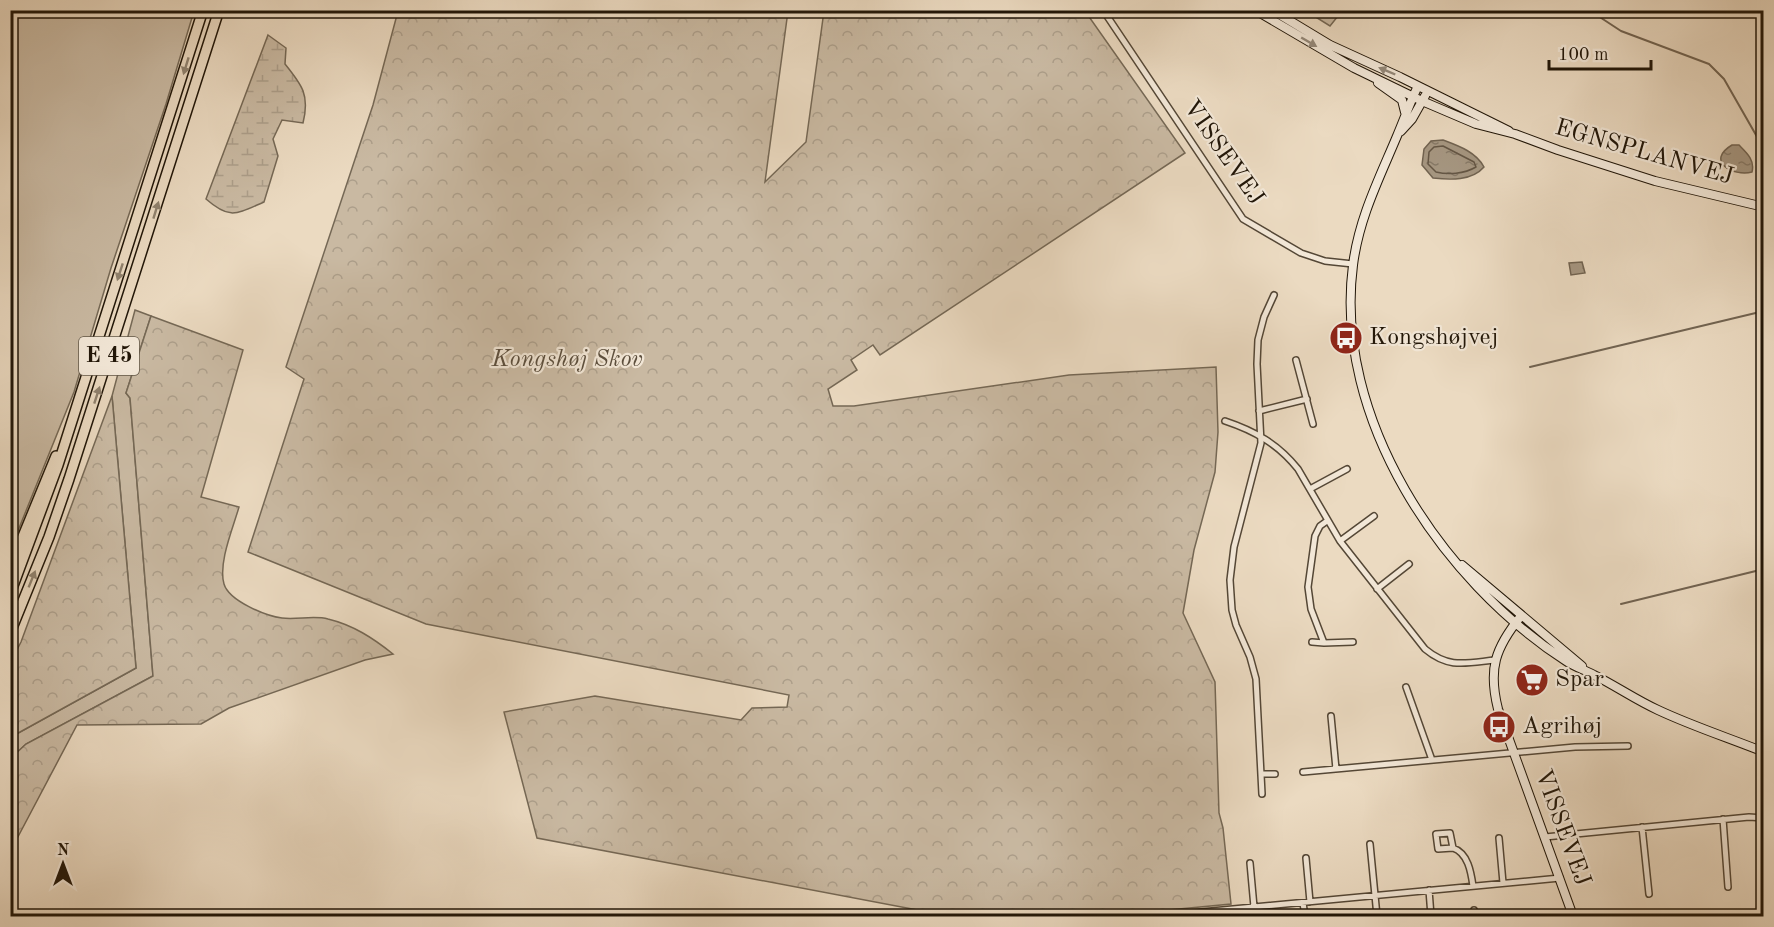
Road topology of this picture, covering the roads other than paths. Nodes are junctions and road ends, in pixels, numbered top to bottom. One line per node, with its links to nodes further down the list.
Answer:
1 (203, 10): 17 (highway, E 45, one-way to 17)
2 (221, 10): 35 (highway, E 45, one-way to 2)
3 (1103, 10): 14 (street, VISSEVEJ)
4 (1255, 10): 6 (street, EGNSPLANVEJ, one-way to 6)
5 (1272, 10): 7 (street, EGNSPLANVEJ, one-way to 5)
6 (1354, 68): 8 (street, EGNSPLANVEJ); 10 (street)
7 (1418, 86): 8 (street); 9 (street, EGNSPLANVEJ)
8 (1413, 96): 9 (street, EGNSPLANVEJ); 10 (street)
9 (1425, 96): 11 (street); 12 (street, EGNSPLANVEJ); 12 (street, EGNSPLANVEJ)
10 (1405, 114): 11 (street)
11 (1398, 134): 14 (street)
12 (1515, 134): 13 (street, EGNSPLANVEJ)
13 (1764, 207)
14 (1353, 264): 28 (street)
15 (1274, 294): 19 (street)
16 (1296, 360): 18 (street)
17 (82, 393): 30 (highway); 32 (highway, E 45)
18 (1307, 399): 19 (street); 21 (street)
19 (1259, 411): 22 (street)
20 (1225, 421): 22 (street)
21 (1313, 424)
22 (1262, 436): 24 (street); 49 (street)
23 (1347, 469): 24 (street)
24 (1310, 489): 26 (street)
25 (1374, 516): 27 (street)
26 (1328, 521): 27 (street); 38 (street)
27 (1340, 541): 31 (street)
28 (1452, 557): 33 (street); 34 (street)
29 (1409, 564): 31 (street)
30 (10, 568)
31 (1377, 589): 39 (street)
32 (10, 594)
33 (1521, 616): 34 (street, VISSEVEJ); 40 (street)
34 (1515, 623): 39 (street, VISSEVEJ); 40 (street)
35 (10, 633)
36 (1312, 642): 38 (street)
37 (1353, 642): 38 (street)
38 (1324, 643)
39 (1495, 660): 44 (street, VISSEVEJ)
40 (1592, 674): 45 (street)
41 (1406, 687): 46 (street)
42 (1331, 716): 47 (street)
43 (1628, 746): 44 (street, VISSEVEJ)
44 (1514, 752): 46 (street); 55 (street, VISSEVEJ)
45 (1764, 752)
46 (1432, 760): 47 (street)
47 (1336, 769): 48 (street)
48 (1303, 772)
49 (1262, 774): 50 (street); 51 (street)
50 (1275, 774)
51 (1263, 794)
52 (1764, 818): 53 (street)
53 (1723, 819): 54 (street); 64 (street)
54 (1642, 827): 55 (street); 66 (street)
55 (1545, 837): 61 (street, VISSEVEJ)
56 (1499, 838): 62 (street)
57 (1371, 844): 67 (street)
58 (1454, 848): 63 (street)
59 (1305, 858): 68 (street)
60 (1250, 863): 69 (street)
61 (1560, 878): 62 (street); 76 (street, VISSEVEJ)
62 (1503, 883): 63 (street)
63 (1473, 886): 65 (street)
64 (1728, 887)
65 (1429, 890): 67 (street); 75 (street)
66 (1649, 894)
67 (1375, 895): 68 (street); 74 (street)
68 (1307, 903): 69 (street); 73 (street)
69 (1254, 907): 70 (street)
70 (1232, 909): 71 (street); 72 (street)
71 (1191, 913)
72 (1233, 916)
73 (1305, 916)
74 (1377, 916)
75 (1431, 916)
76 (1572, 916)

